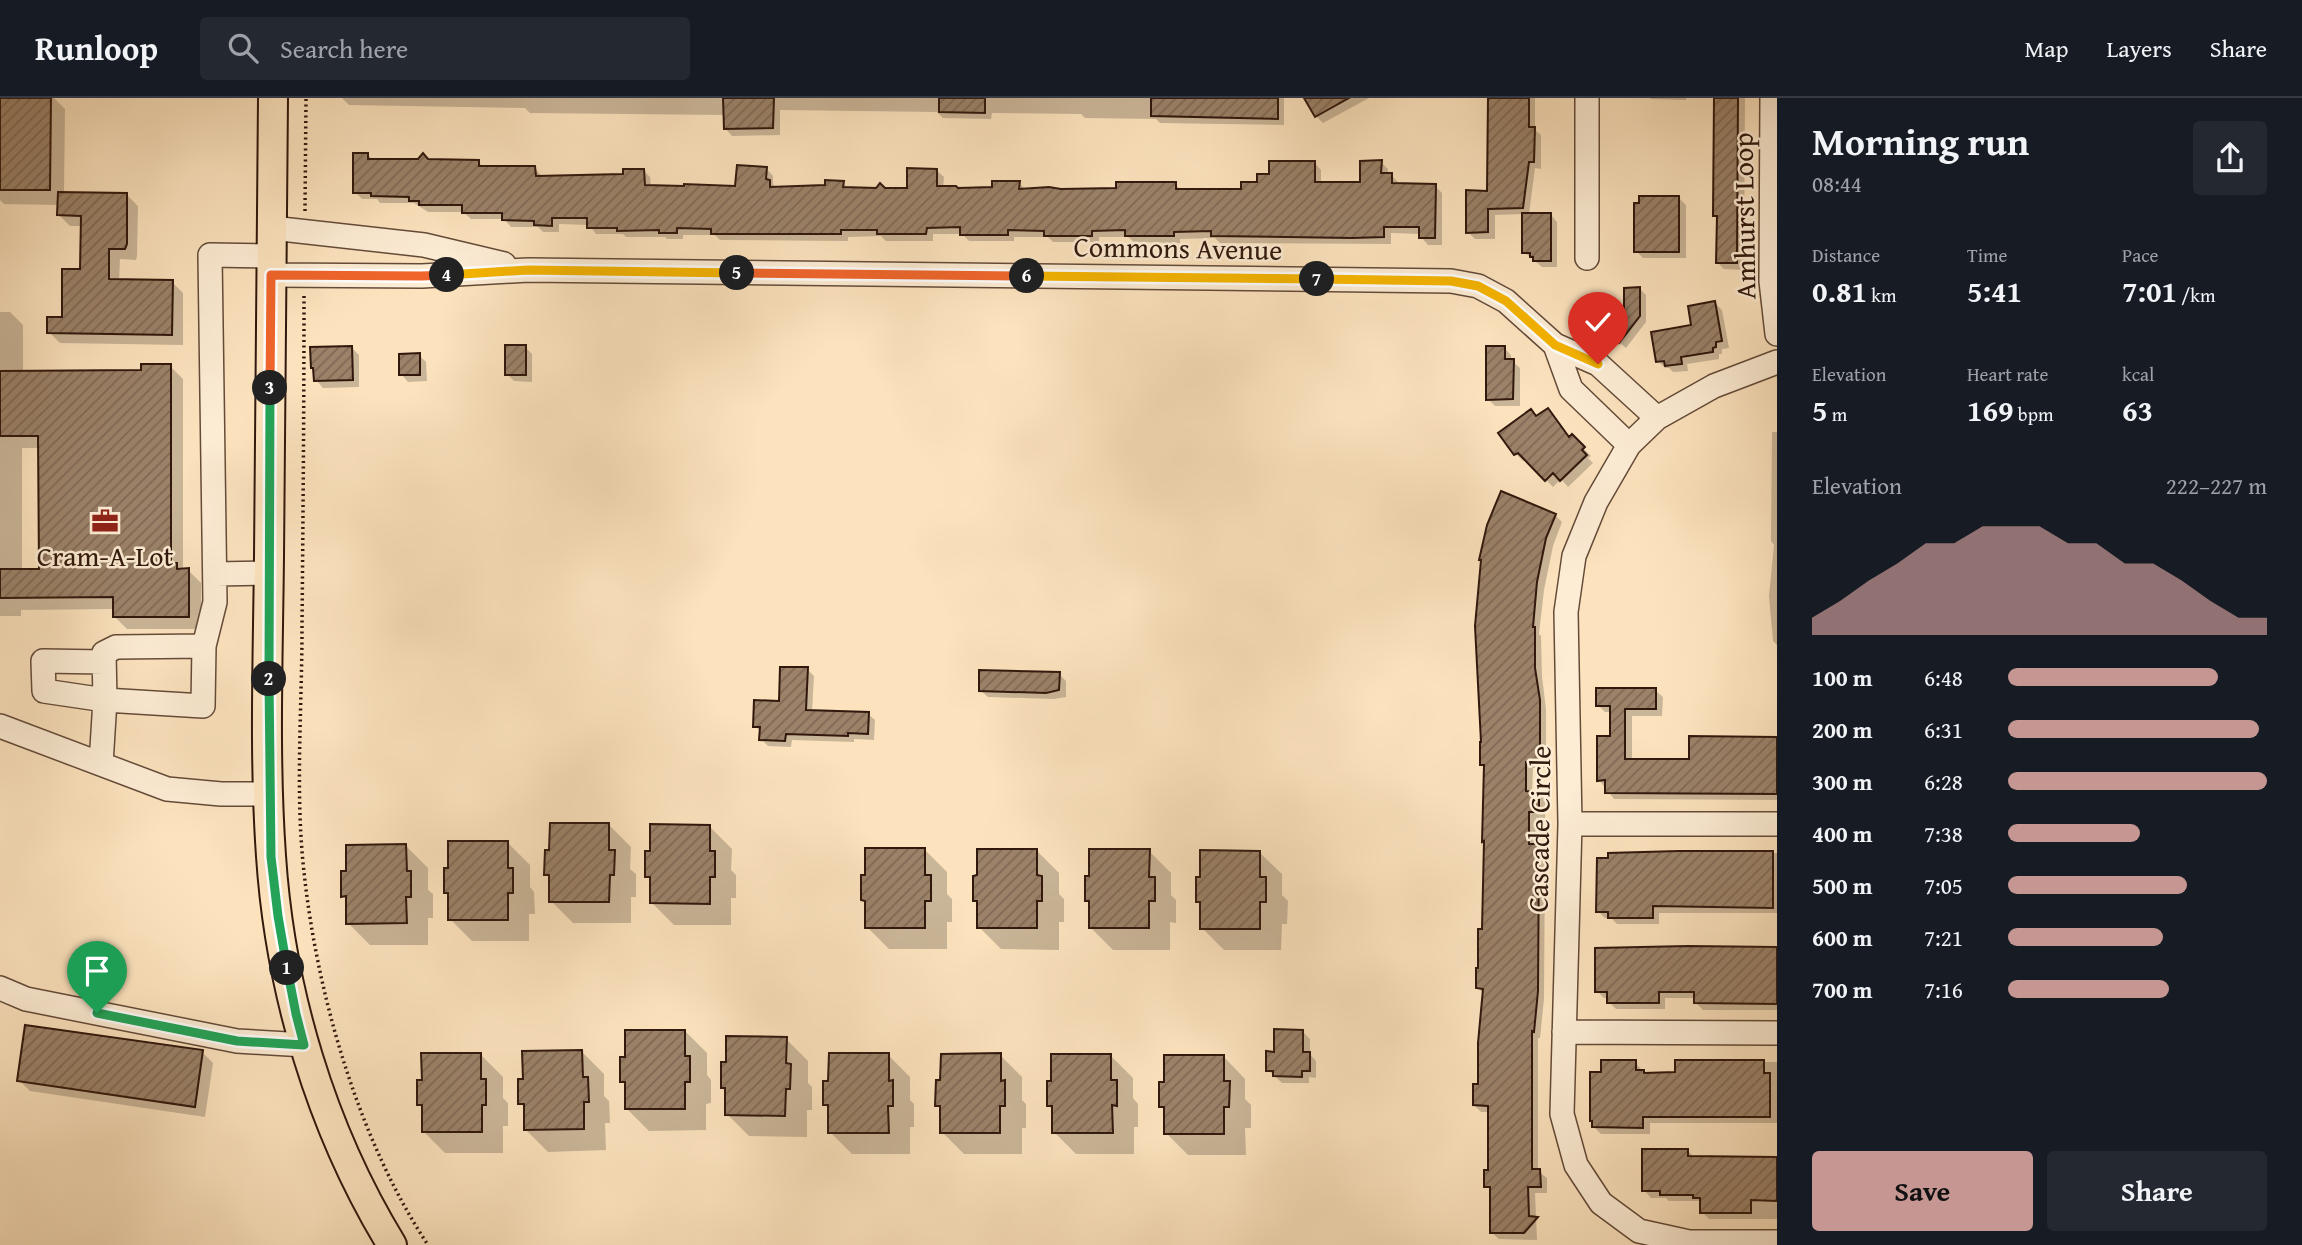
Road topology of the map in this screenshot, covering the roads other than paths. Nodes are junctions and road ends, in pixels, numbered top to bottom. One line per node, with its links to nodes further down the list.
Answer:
1 (273, 98): 5 (main road)
2 (1587, 98): 6 (street)
3 (1772, 98): 4 (street, Amhurst Loop)
4 (1774, 147): 8 (street, Amhurst Loop)
5 (271, 253): 7 (street, Commons Avenue); 7 (street, Commons Avenue); 13 (main road); 14 (street)
6 (1587, 258)
7 (528, 270): 9 (street, Commons Avenue)
8 (1777, 334)
9 (1555, 345): 11 (street, Commons Avenue); 12 (street, Commons Avenue)
10 (1777, 362): 11 (street, Cascade Circle)
11 (1657, 418): 12 (street, Cascade Circle)
12 (1629, 445): 21 (street, Cascade Circle)
13 (269, 573): 14 (street); 20 (main road)
14 (215, 574): 15 (street)
15 (204, 646): 16 (street); 17 (street)
16 (104, 662): 17 (street); 17 (street)
17 (105, 700): 19 (street)
18 (0, 726): 19 (street)
19 (101, 764): 20 (street)
20 (269, 794): 26 (main road)
21 (1570, 824): 22 (street); 24 (street, Cascade Circle)
22 (1777, 824)
23 (0, 988): 26 (street)
24 (1564, 1032): 25 (street); 27 (street, Cascade Circle)
25 (1777, 1033)
26 (304, 1045): 28 (main road)
27 (1777, 1242)
28 (391, 1245)

